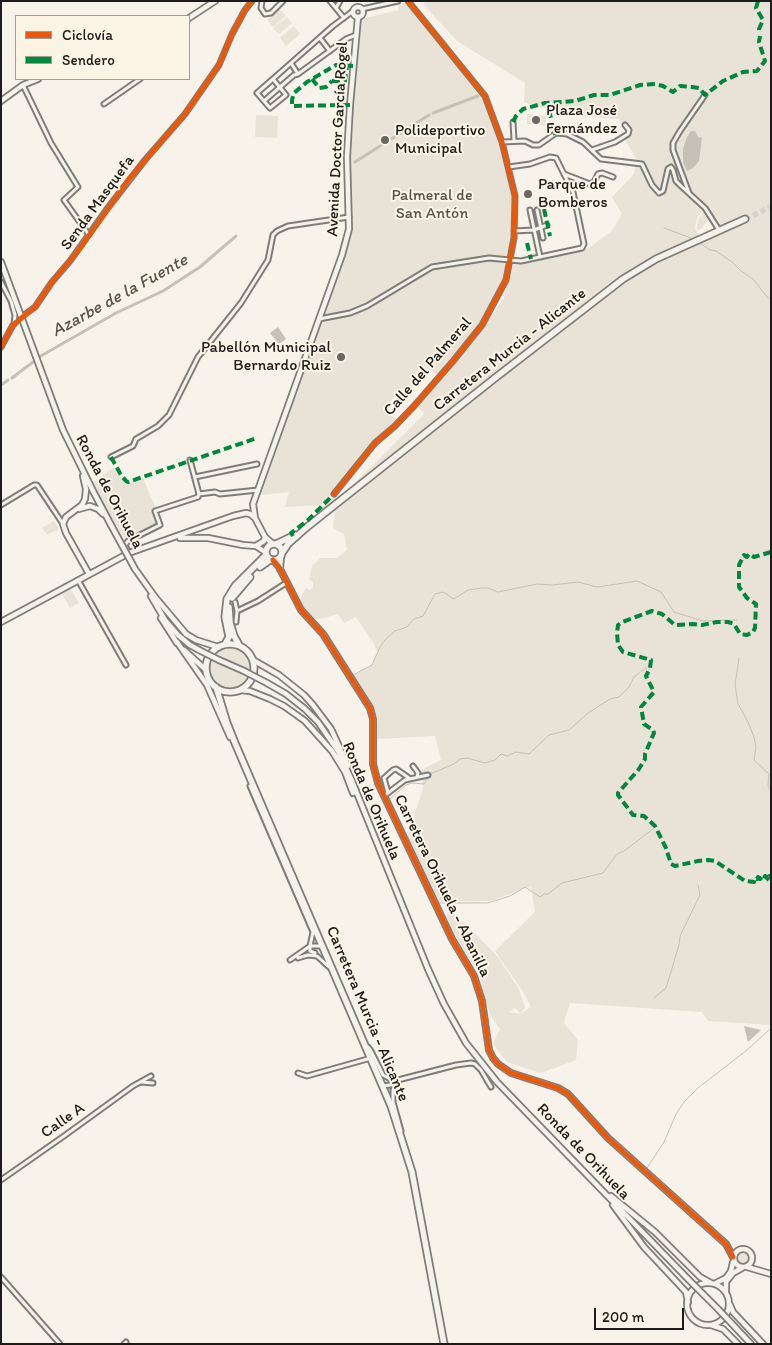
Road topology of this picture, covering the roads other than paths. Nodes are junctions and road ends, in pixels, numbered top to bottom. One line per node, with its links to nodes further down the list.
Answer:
1 (215, 1): 13 (main road)
2 (252, 1): 47 (street, Senda Masquefa)
3 (262, 1): 4 (street)
4 (284, 1)
5 (330, 1): 10 (street)
6 (340, 1): 10 (street)
7 (398, 1): 9 (street)
8 (408, 1): 32 (street, Calle del Palmeral)
9 (359, 6): 11 (main road); 12 (main road)
10 (336, 8): 14 (street)
11 (353, 11): 12 (main road); 14 (street)
12 (358, 16): 15 (main road, Avenida Doctor García Rogel)
13 (190, 17)
14 (344, 18): 16 (street)
15 (356, 35): 17 (street); 40 (main road, Avenida Doctor García Rogel)
16 (320, 38): 17 (street); 18 (street)
17 (330, 51): 19 (street)
18 (291, 63): 19 (street); 20 (street)
19 (298, 74): 24 (street)
20 (273, 79): 24 (street); 27 (street)
21 (36, 80): 23 (main road)
22 (139, 80): 28 (street)
23 (24, 85): 26 (main road); 47 (street)
24 (280, 87): 27 (street); 27 (street)
25 (705, 95): 37 (street)
26 (1, 101)
27 (264, 101)
28 (104, 104)
29 (513, 122): 31 (street)
30 (625, 125): 33 (street)
31 (514, 140): 32 (street); 33 (street)
32 (502, 142): 34 (street, Calle del Palmeral)
33 (592, 150): 37 (street)
34 (509, 167): 35 (street); 46 (street, Calle del Palmeral)
35 (564, 174): 36 (street); 49 (street)
36 (613, 177)
37 (689, 194): 45 (street)
38 (530, 210): 44 (street)
39 (538, 210): 43 (street)
40 (349, 217): 54 (main road, Avenida Doctor García Rogel); 58 (street)
41 (745, 219): 45 (highway, Carretera Murcia - Alicante)
42 (547, 225): 43 (street)
43 (541, 226): 44 (street); 48 (street)
44 (534, 230): 46 (street); 49 (street)
45 (719, 230): 76 (highway, Carretera Murcia - Alicante)
46 (514, 231): 50 (street, Calle del Palmeral)
47 (90, 235): 53 (street, Senda Masquefa)
48 (543, 238)
49 (540, 257): 50 (street)
50 (510, 261): 54 (street); 65 (street, Calle del Palmeral)
51 (1, 262): 61 (main road, Ronda de Orihuela)
52 (1, 282): 56 (street)
53 (24, 315)
54 (319, 319): 63 (main road, Avenida Doctor García Rogel)
55 (18, 320): 56 (street)
56 (14, 324): 57 (street)
57 (1, 347)
58 (111, 457)
59 (190, 460): 62 (street)
60 (257, 464): 62 (street)
61 (80, 465): 68 (main road); 72 (main road, Ronda de Orihuela)
62 (195, 477): 64 (street)
63 (258, 490): 64 (street); 66 (main road, Avenida Doctor García Rogel)
64 (199, 494): 82 (street)
65 (334, 494)
66 (253, 504): 70 (main road); 73 (main road, Avenida Doctor García Rogel)
67 (1, 505): 69 (street)
68 (75, 510): 71 (main road); 72 (main road)
69 (56, 513): 71 (street); 74 (street)
70 (239, 515): 73 (main road, Avenida Doctor García Rogel); 75 (main road)
71 (66, 517): 74 (main road)
72 (106, 517): 87 (main road, Ronda de Orihuela, bridge)
73 (255, 518): 77 (main road, Avenida Doctor García Rogel)
74 (63, 524): 85 (main road)
75 (207, 526): 78 (main road); 79 (main road)
76 (307, 527): 80 (highway, Carretera Murcia - Alicante); 83 (highway, Carretera Murcia - Alicante)
77 (265, 537): 80 (main road, Avenida Doctor García Rogel); 81 (main road)
78 (208, 538): 79 (main road); 81 (main road)
79 (171, 539): 82 (main road)
80 (275, 544): 83 (highway); 84 (highway)
81 (256, 546): 84 (main road)
82 (129, 553): 86 (main road)
83 (282, 555): 84 (highway); 88 (main road, Carretera Orihuela - Abanilla)
84 (269, 557): 88 (main road, Carretera Orihuela - Abanilla); 98 (highway); 99 (highway)
85 (83, 564): 86 (main road); 89 (main road); 90 (main road)
86 (99, 568): 89 (main road)
87 (135, 569): 92 (main road, Ronda de Orihuela); 99 (main road)
88 (281, 571): 91 (main road, Carretera Orihuela - Abanilla)
89 (89, 574): 90 (main road)
90 (80, 579): 95 (main road); 101 (street)
91 (286, 583): 94 (street); 113 (main road, Carretera Orihuela - Abanilla)
92 (148, 592): 97 (main road); 114 (main road, Ronda de Orihuela, bridge)
93 (235, 602): 94 (street)
94 (238, 611): 96 (street)
95 (1, 622)
96 (236, 622)
97 (177, 642): 102 (main road); 107 (main road)
98 (239, 645): 99 (highway); 100 (highway)
99 (222, 646): 102 (highway)
100 (253, 660): 104 (highway); 114 (main road)
101 (126, 664)
102 (206, 670): 103 (highway)
103 (216, 687): 105 (highway); 106 (highway, Carretera Murcia - Alicante)
104 (240, 690): 105 (highway); 115 (main road)
105 (233, 692): 106 (highway)
106 (223, 709): 107 (highway, Carretera Murcia - Alicante)
107 (233, 742): 108 (highway, Carretera Murcia - Alicante)
108 (240, 757): 116 (street); 117 (highway, Carretera Murcia - Alicante)
109 (413, 766): 111 (street)
110 (428, 775): 111 (street)
111 (417, 777): 112 (street)
112 (409, 779): 113 (street); 113 (street)
113 (386, 795): 135 (main road, Carretera Orihuela - Abanilla)
114 (366, 816): 115 (main road, Ronda de Orihuela)
115 (381, 854): 132 (main road, Ronda de Orihuela)
116 (310, 946): 117 (street); 118 (street); 119 (street)
117 (323, 946): 118 (street); 120 (highway, Carretera Murcia - Alicante)
118 (314, 953): 119 (street)
119 (308, 955): 120 (street)
120 (340, 986): 121 (highway, Carretera Murcia - Alicante)
121 (366, 1046): 122 (highway, Carretera Murcia - Alicante); 125 (street)
122 (372, 1058): 123 (street); 129 (highway, Carretera Murcia - Alicante)
123 (298, 1073)
124 (151, 1076): 126 (street, Calle A)
125 (406, 1079): 128 (street); 130 (street)
126 (138, 1082): 127 (street); 134 (street, Calle A)
127 (153, 1083)
128 (398, 1083): 129 (street); 131 (street)
129 (383, 1086): 131 (highway, Carretera Murcia - Alicante)
130 (492, 1087)
131 (402, 1137): 149 (highway, Carretera Murcia - Alicante)
132 (563, 1149): 133 (main road, Ronda de Orihuela); 143 (main road)
133 (580, 1167): 145 (main road); 151 (main road, Ronda de Orihuela, bridge)
134 (1, 1180)
135 (726, 1244): 136 (main road, Carretera Orihuela - Abanilla); 138 (main road, Carretera Orihuela - Abanilla)
136 (740, 1249): 137 (main road); 138 (main road)
137 (752, 1258): 139 (main road); 140 (main road)
138 (733, 1259): 139 (main road); 143 (main road)
139 (744, 1268): 140 (main road); 144 (main road)
140 (763, 1270): 141 (main road)
141 (771, 1274)
142 (1, 1277): 148 (street)
143 (713, 1284): 144 (main road); 145 (main road)
144 (726, 1293): 146 (main road)
145 (688, 1302): 147 (main road)
146 (729, 1304): 147 (main road); 152 (main road)
147 (710, 1325): 150 (main road)
148 (60, 1344)
149 (444, 1344)
150 (738, 1344)
151 (751, 1344)
152 (763, 1344)

